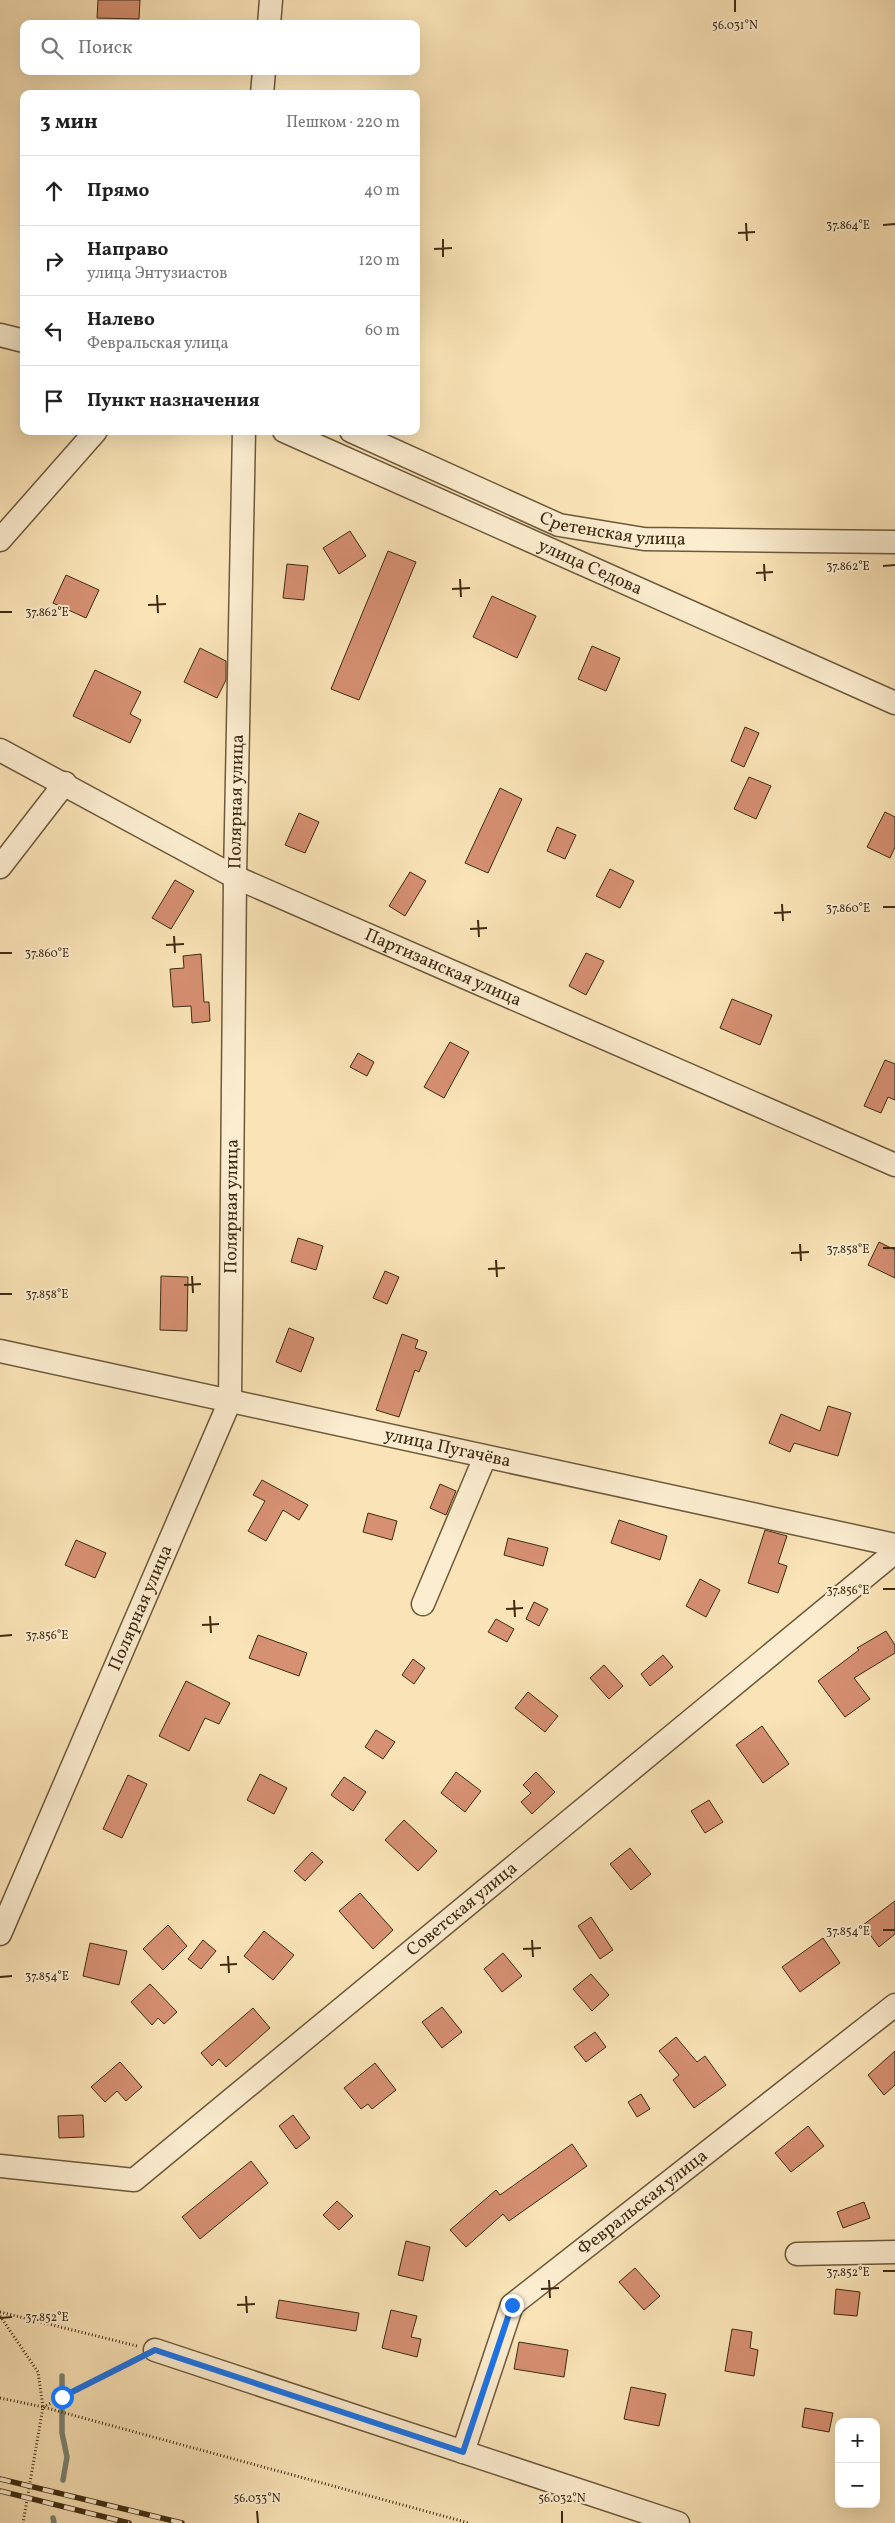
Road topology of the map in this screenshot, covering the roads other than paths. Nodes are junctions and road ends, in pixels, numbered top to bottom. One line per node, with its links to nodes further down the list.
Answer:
1 (271, 0): 2 (street)
2 (268, 20)
3 (264, 75): 4 (street)
4 (262, 90)
5 (0, 335): 6 (street)
6 (20, 340)
7 (92, 435): 11 (street)
8 (244, 435): 17 (street, Полярная улица)
9 (293, 435): 13 (street, улица Седова)
10 (360, 435): 12 (street, Сретенская улица)
11 (0, 540)
12 (895, 542)
13 (895, 703)
14 (0, 750): 15 (street, Партизанская улица)
15 (65, 783): 16 (street); 17 (street, Партизанская улица)
16 (0, 867)
17 (235, 877): 18 (street, Партизанская улица); 20 (street, Полярная улица)
18 (895, 1165)
19 (0, 1351): 20 (street, улица Пугачёва)
20 (230, 1401): 21 (street, улица Пугачёва); 25 (street, Полярная улица)
21 (485, 1458): 22 (street, улица Пугачёва); 24 (street)
22 (895, 1545)
23 (895, 1552): 27 (street, Советская улица)
24 (423, 1604)
25 (0, 1934)
26 (895, 2005): 31 (street, Февральская улица)
27 (0, 2166)
28 (895, 2252): 29 (street)
29 (797, 2254)
30 (155, 2350): 31 (street)
31 (463, 2452): 32 (street)
32 (678, 2523)

